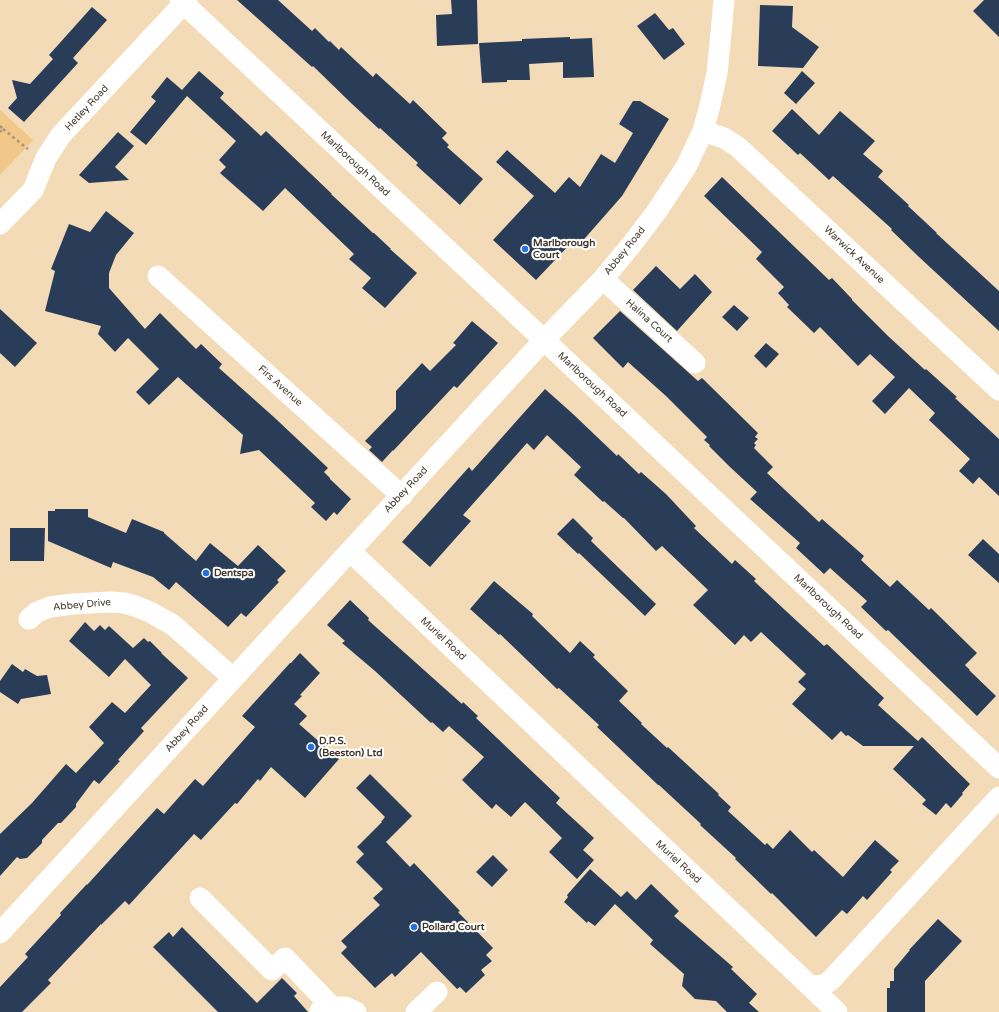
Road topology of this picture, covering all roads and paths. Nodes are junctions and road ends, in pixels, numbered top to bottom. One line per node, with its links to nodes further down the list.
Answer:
1 (724, 0): 5 (street, Abbey Road)
2 (183, 1): 7 (street, Hetley Road); 11 (street, Marlborough Road)
3 (0, 126): 4 (path)
4 (3, 129): 6 (path); 7 (path)
5 (703, 131): 10 (street, Abbey Road); 13 (street, Warwick Avenue)
6 (0, 132)
7 (44, 163): 8 (street, Hetley Road)
8 (0, 224)
9 (158, 276): 14 (street, Firs Avenue)
10 (603, 279): 11 (street, Abbey Road); 12 (street, Halina Court)
11 (544, 340): 14 (street, Abbey Road); 18 (street, Marlborough Road)
12 (695, 363)
13 (999, 390)
14 (402, 496): 15 (street, Abbey Road)
15 (350, 551): 17 (street, Abbey Road); 22 (street, Muriel Road)
16 (29, 619): 17 (street, Abbey Drive)
17 (233, 678): 21 (street, Abbey Road)
18 (999, 768)
19 (999, 797): 22 (street)
20 (200, 898): 24 (street)
21 (0, 933)
22 (810, 986): 27 (street, Muriel Road)
23 (437, 992): 26 (street)
24 (325, 1010): 25 (street)
25 (356, 1012)
26 (416, 1012)
27 (837, 1012)

